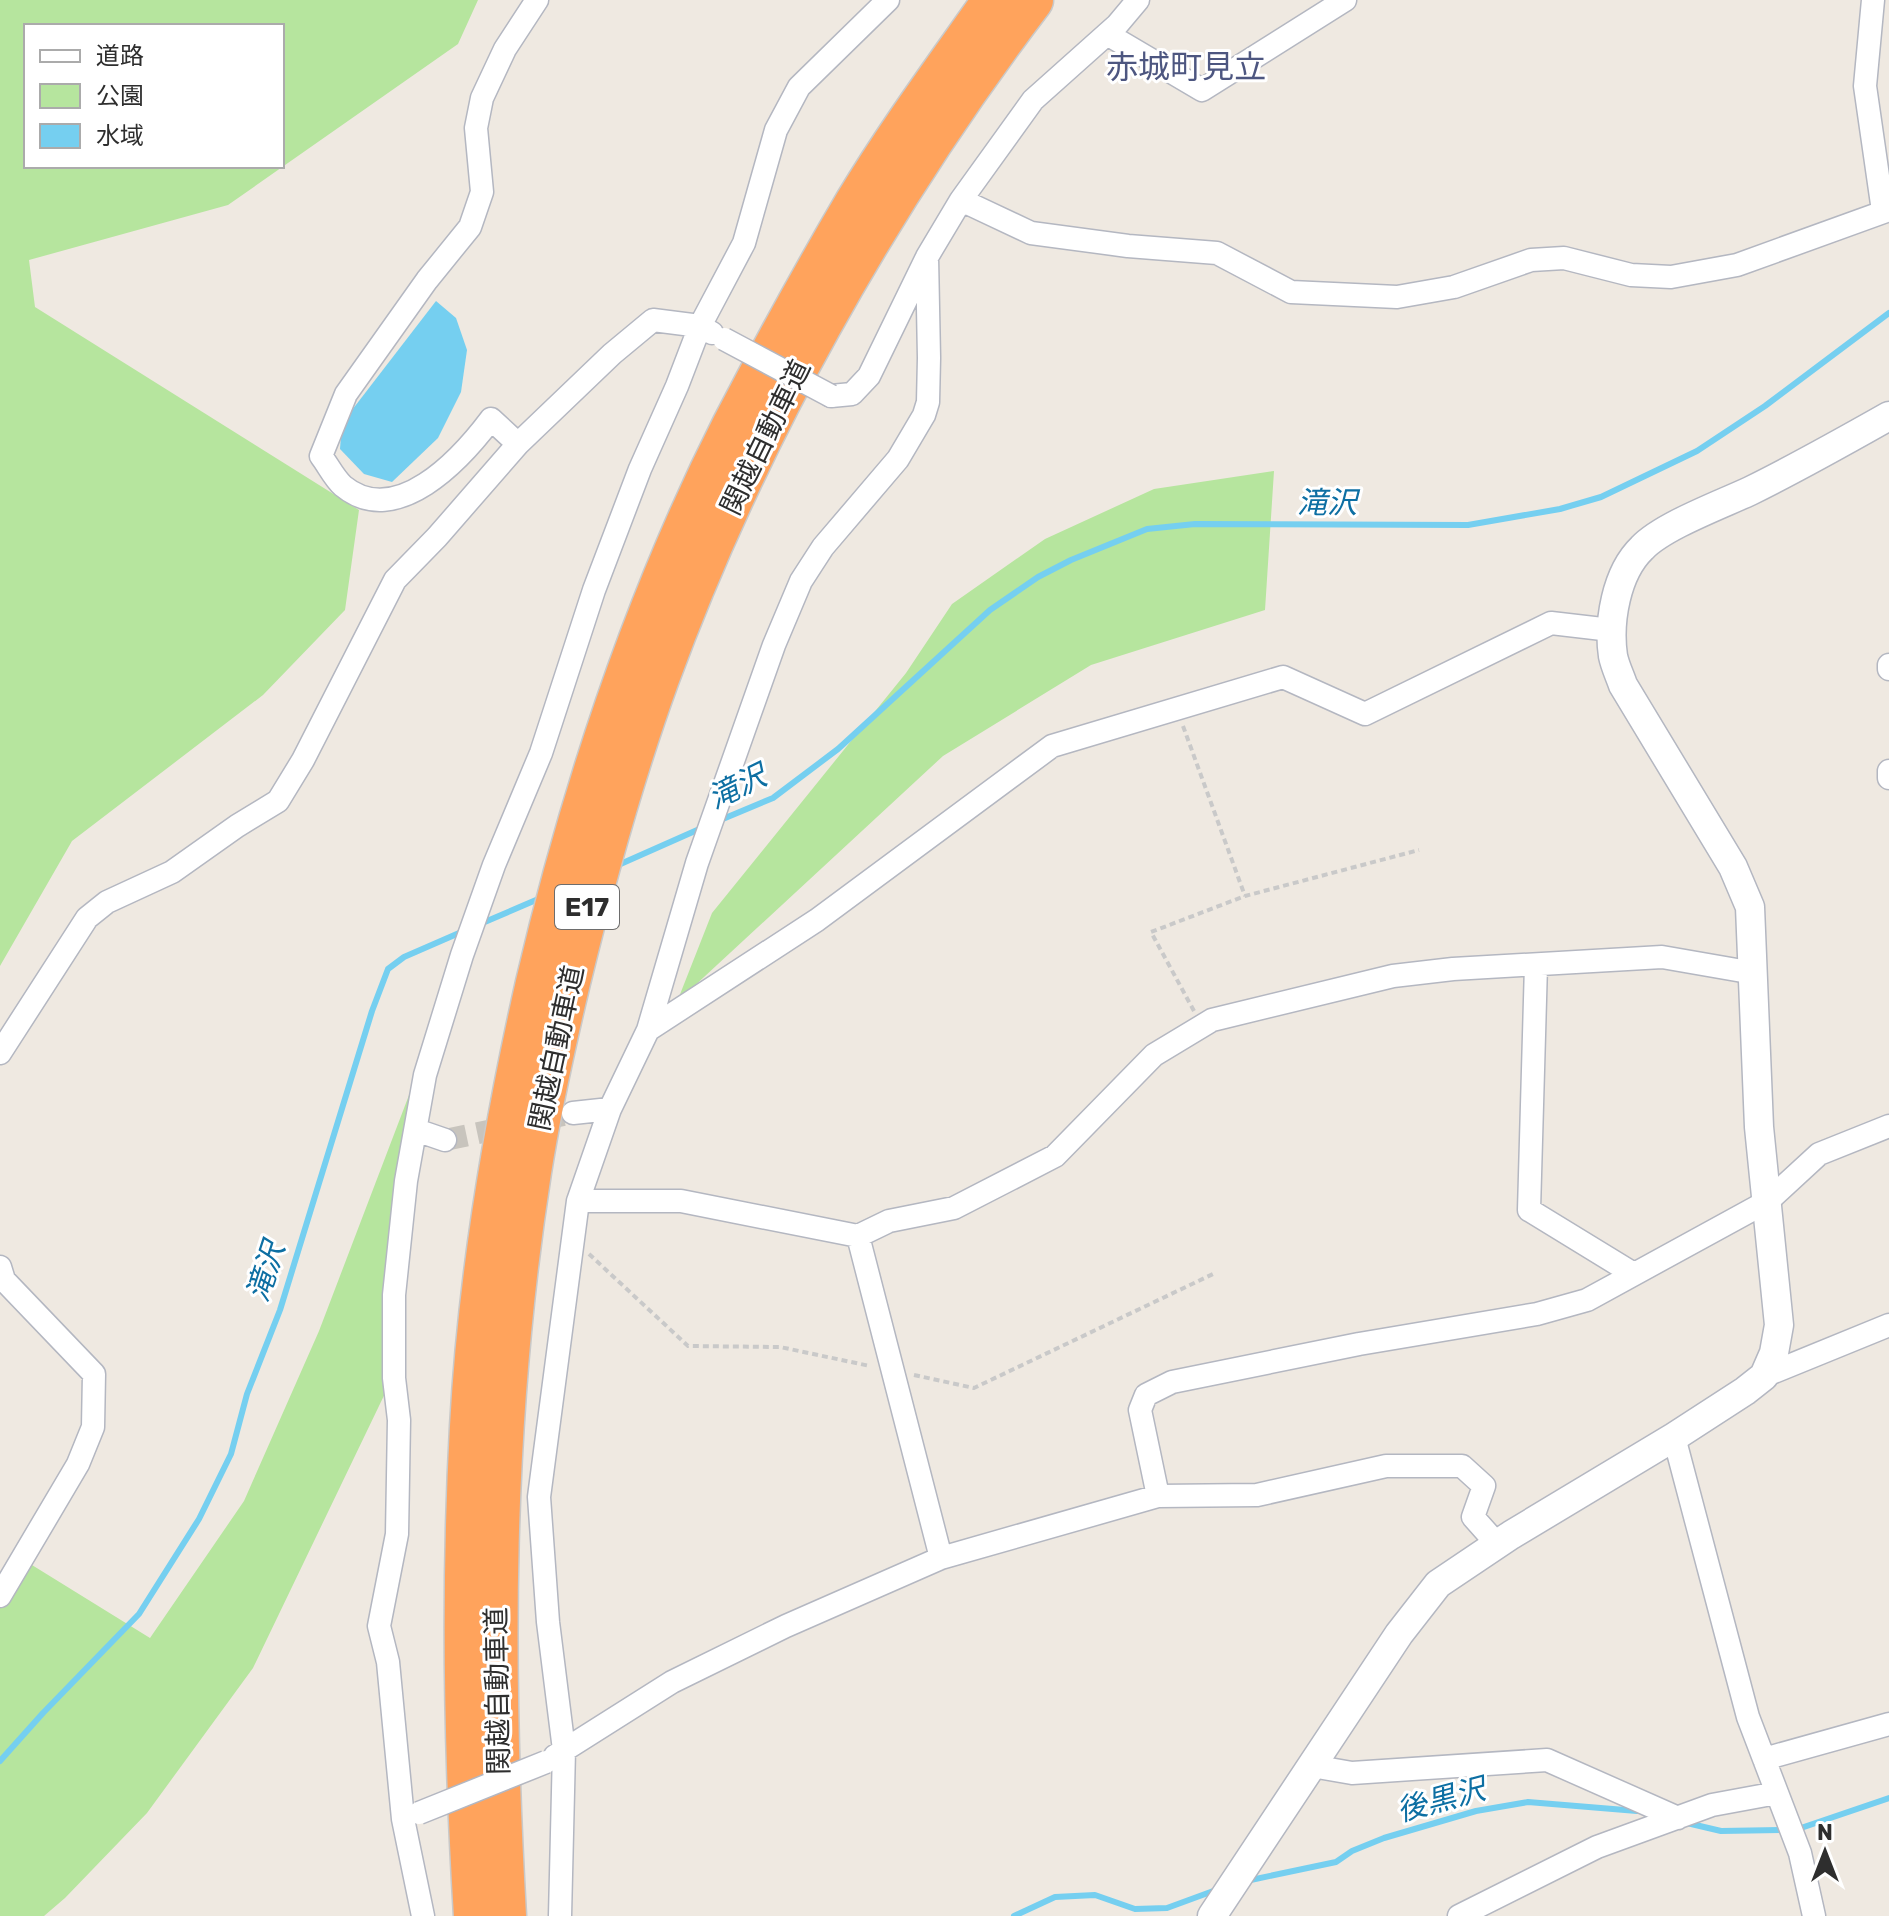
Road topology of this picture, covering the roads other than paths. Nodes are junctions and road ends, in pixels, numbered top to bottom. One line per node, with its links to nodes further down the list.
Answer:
1 (537, 0): 14 (street)
2 (888, 0): 12 (street)
3 (994, 0): 47 (highway, 関越自動車道 / E17)
4 (1032, 0): 48 (highway, 関越自動車道 / E17)
5 (1138, 0): 8 (street)
6 (1345, 0): 8 (street)
7 (1873, 0): 10 (street)
8 (1107, 34): 9 (street)
9 (961, 200): 10 (street); 11 (street)
10 (1886, 211)
11 (927, 257): 12 (street, bridge); 20 (street)
12 (700, 326): 14 (street); 25 (street)
13 (1889, 416): 15 (street)
14 (518, 444): 21 (street)
15 (1611, 630): 19 (street); 20 (street)
16 (1889, 771): 17 (street)
17 (1889, 778)
18 (1536, 965): 19 (street); 29 (street); 31 (street)
19 (1754, 973): 28 (street)
20 (648, 1030): 22 (street)
21 (0, 1053)
22 (610, 1109): 23 (street); 27 (street)
23 (573, 1113)
24 (1889, 1126): 28 (street)
25 (416, 1130): 26 (street); 44 (street)
26 (445, 1140)
27 (578, 1201): 29 (street); 40 (street)
28 (1768, 1201): 31 (street); 33 (street)
29 (858, 1236): 37 (street)
30 (0, 1267): 38 (street)
31 (1632, 1273): 35 (street)
32 (1889, 1325): 33 (street)
33 (1764, 1376): 34 (street)
34 (1674, 1437): 36 (street); 41 (street)
35 (1158, 1496): 36 (street); 37 (street)
36 (1497, 1544): 42 (street)
37 (941, 1558): 40 (street)
38 (0, 1596)
39 (1889, 1724): 41 (street)
40 (555, 1756): 44 (street, bridge); 49 (street)
41 (1764, 1759): 43 (street)
42 (1312, 1766): 45 (street); 50 (street)
43 (1777, 1793): 45 (street); 52 (street)
44 (411, 1816): 46 (street)
45 (1678, 1818): 51 (street)
46 (423, 1916)
47 (475, 1916)
48 (505, 1916)
49 (560, 1916)
50 (1212, 1916)
51 (1459, 1916)
52 (1814, 1916)

